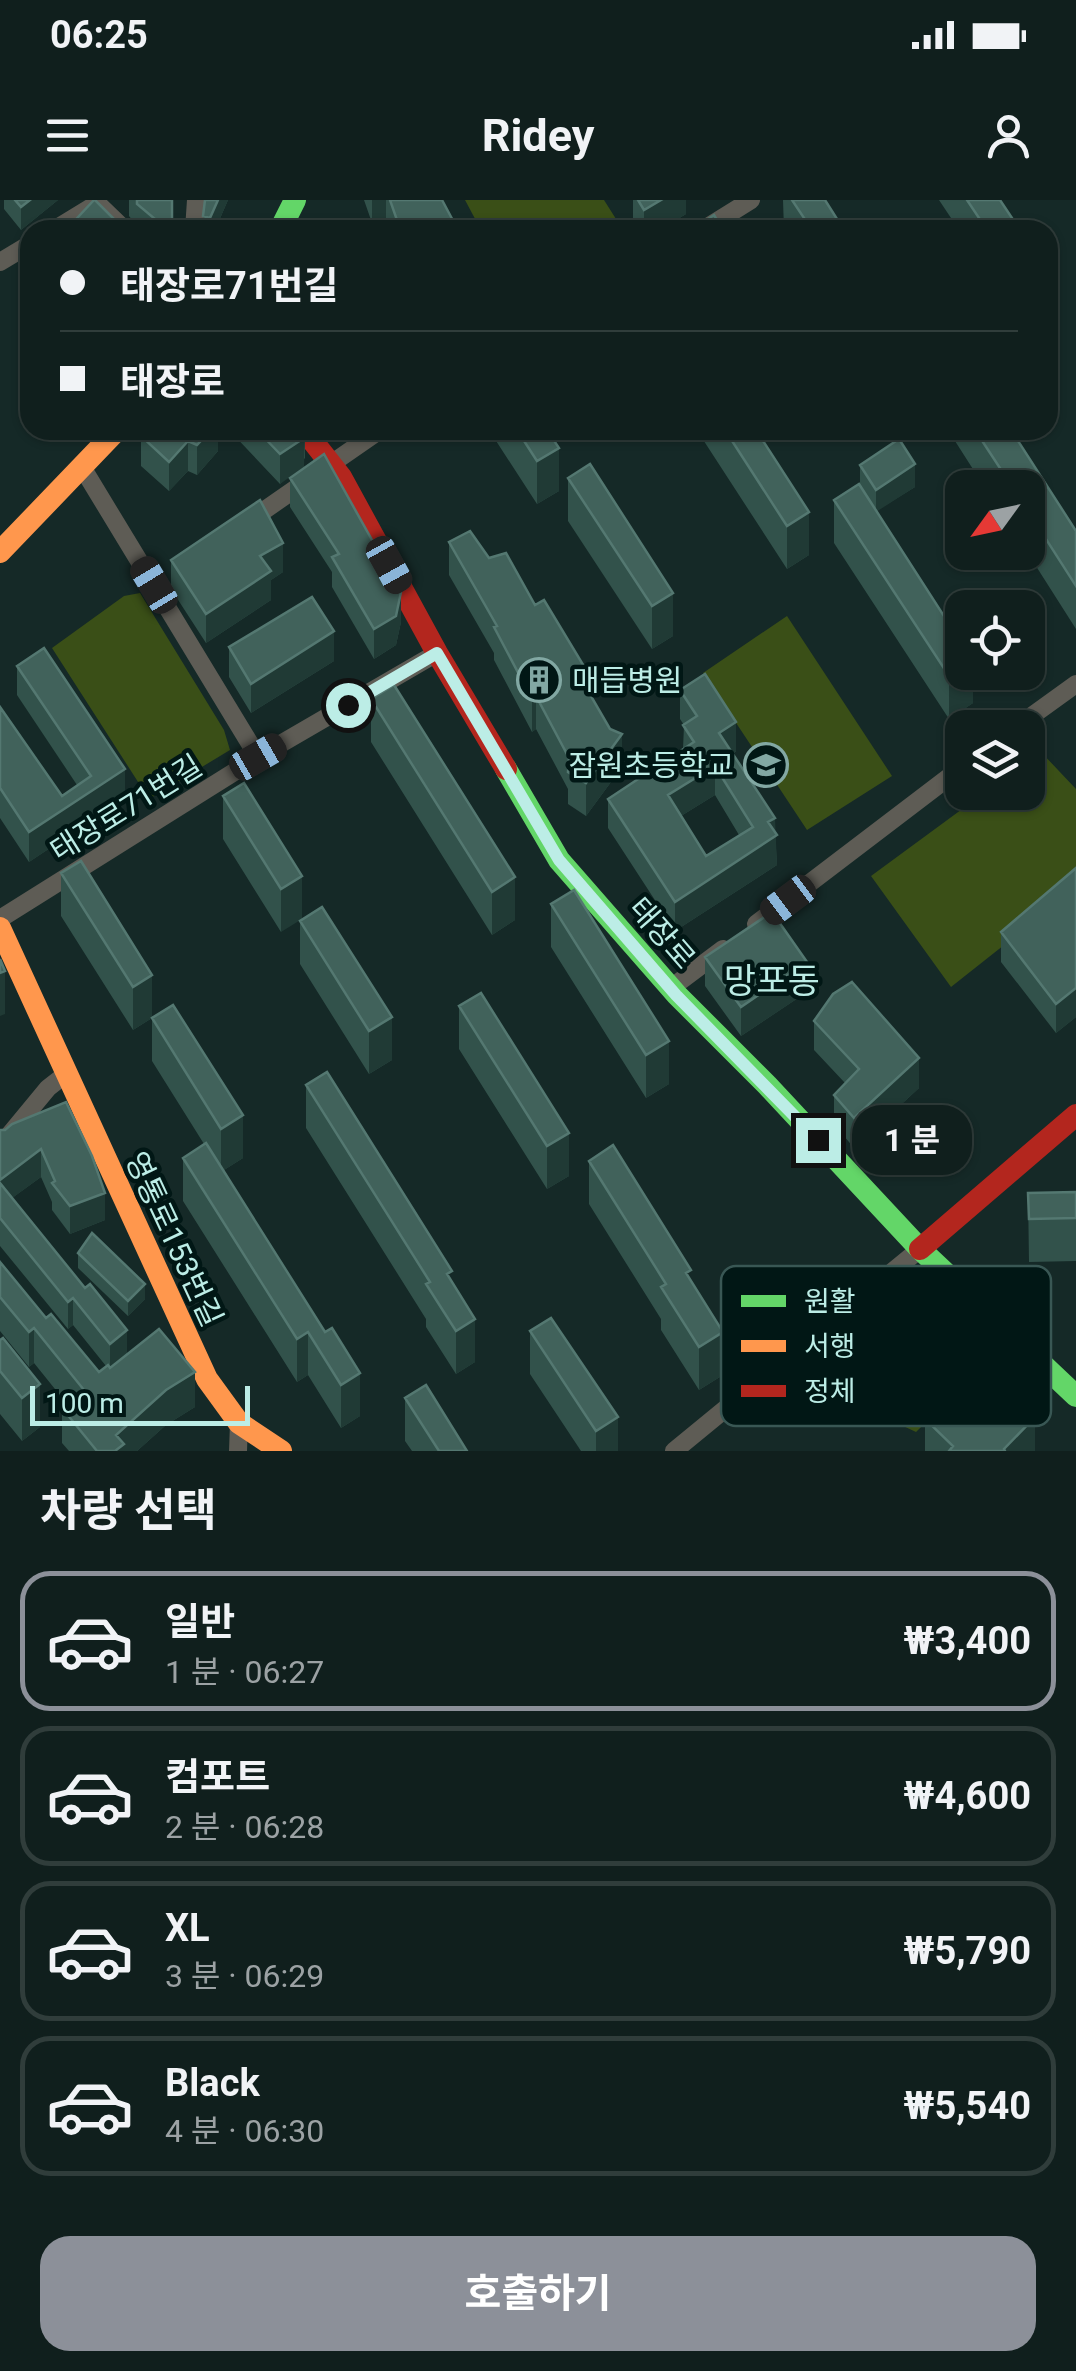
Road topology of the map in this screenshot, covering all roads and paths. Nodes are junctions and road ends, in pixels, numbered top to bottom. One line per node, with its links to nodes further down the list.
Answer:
1 (751, 200): 5 (street)
2 (96, 202): 3 (street); 4 (street)
3 (69, 220)
4 (115, 220)
5 (719, 220)
6 (107, 440): 10 (street)
7 (312, 440): 9 (street, 태장로)
8 (366, 440): 9 (street)
9 (331, 464): 11 (street); 13 (street, 태장로)
10 (82, 466): 12 (street); 16 (street)
11 (234, 530)
12 (0, 552)
13 (437, 653): 16 (street, 태장로71번길); 20 (street, 태장로)
14 (1076, 684): 15 (street)
15 (1040, 710)
16 (258, 757): 18 (street, 태장로71번길)
17 (945, 780): 20 (street)
18 (0, 919)
19 (0, 928): 21 (street, 영통로153번길)
20 (672, 988): 24 (street, 태장로)
21 (66, 1074): 23 (street); 30 (street, 영통로153번길)
22 (1076, 1115): 24 (street)
23 (0, 1146)
24 (920, 1249): 25 (street); 26 (street, 태장로)
25 (899, 1266)
26 (938, 1266)
27 (1051, 1372): 28 (street, 태장로)
28 (1076, 1396)
29 (721, 1412): 33 (street)
30 (239, 1424): 31 (street); 32 (street, 영통로153번길)
31 (238, 1451)
32 (281, 1451)
33 (674, 1451)

